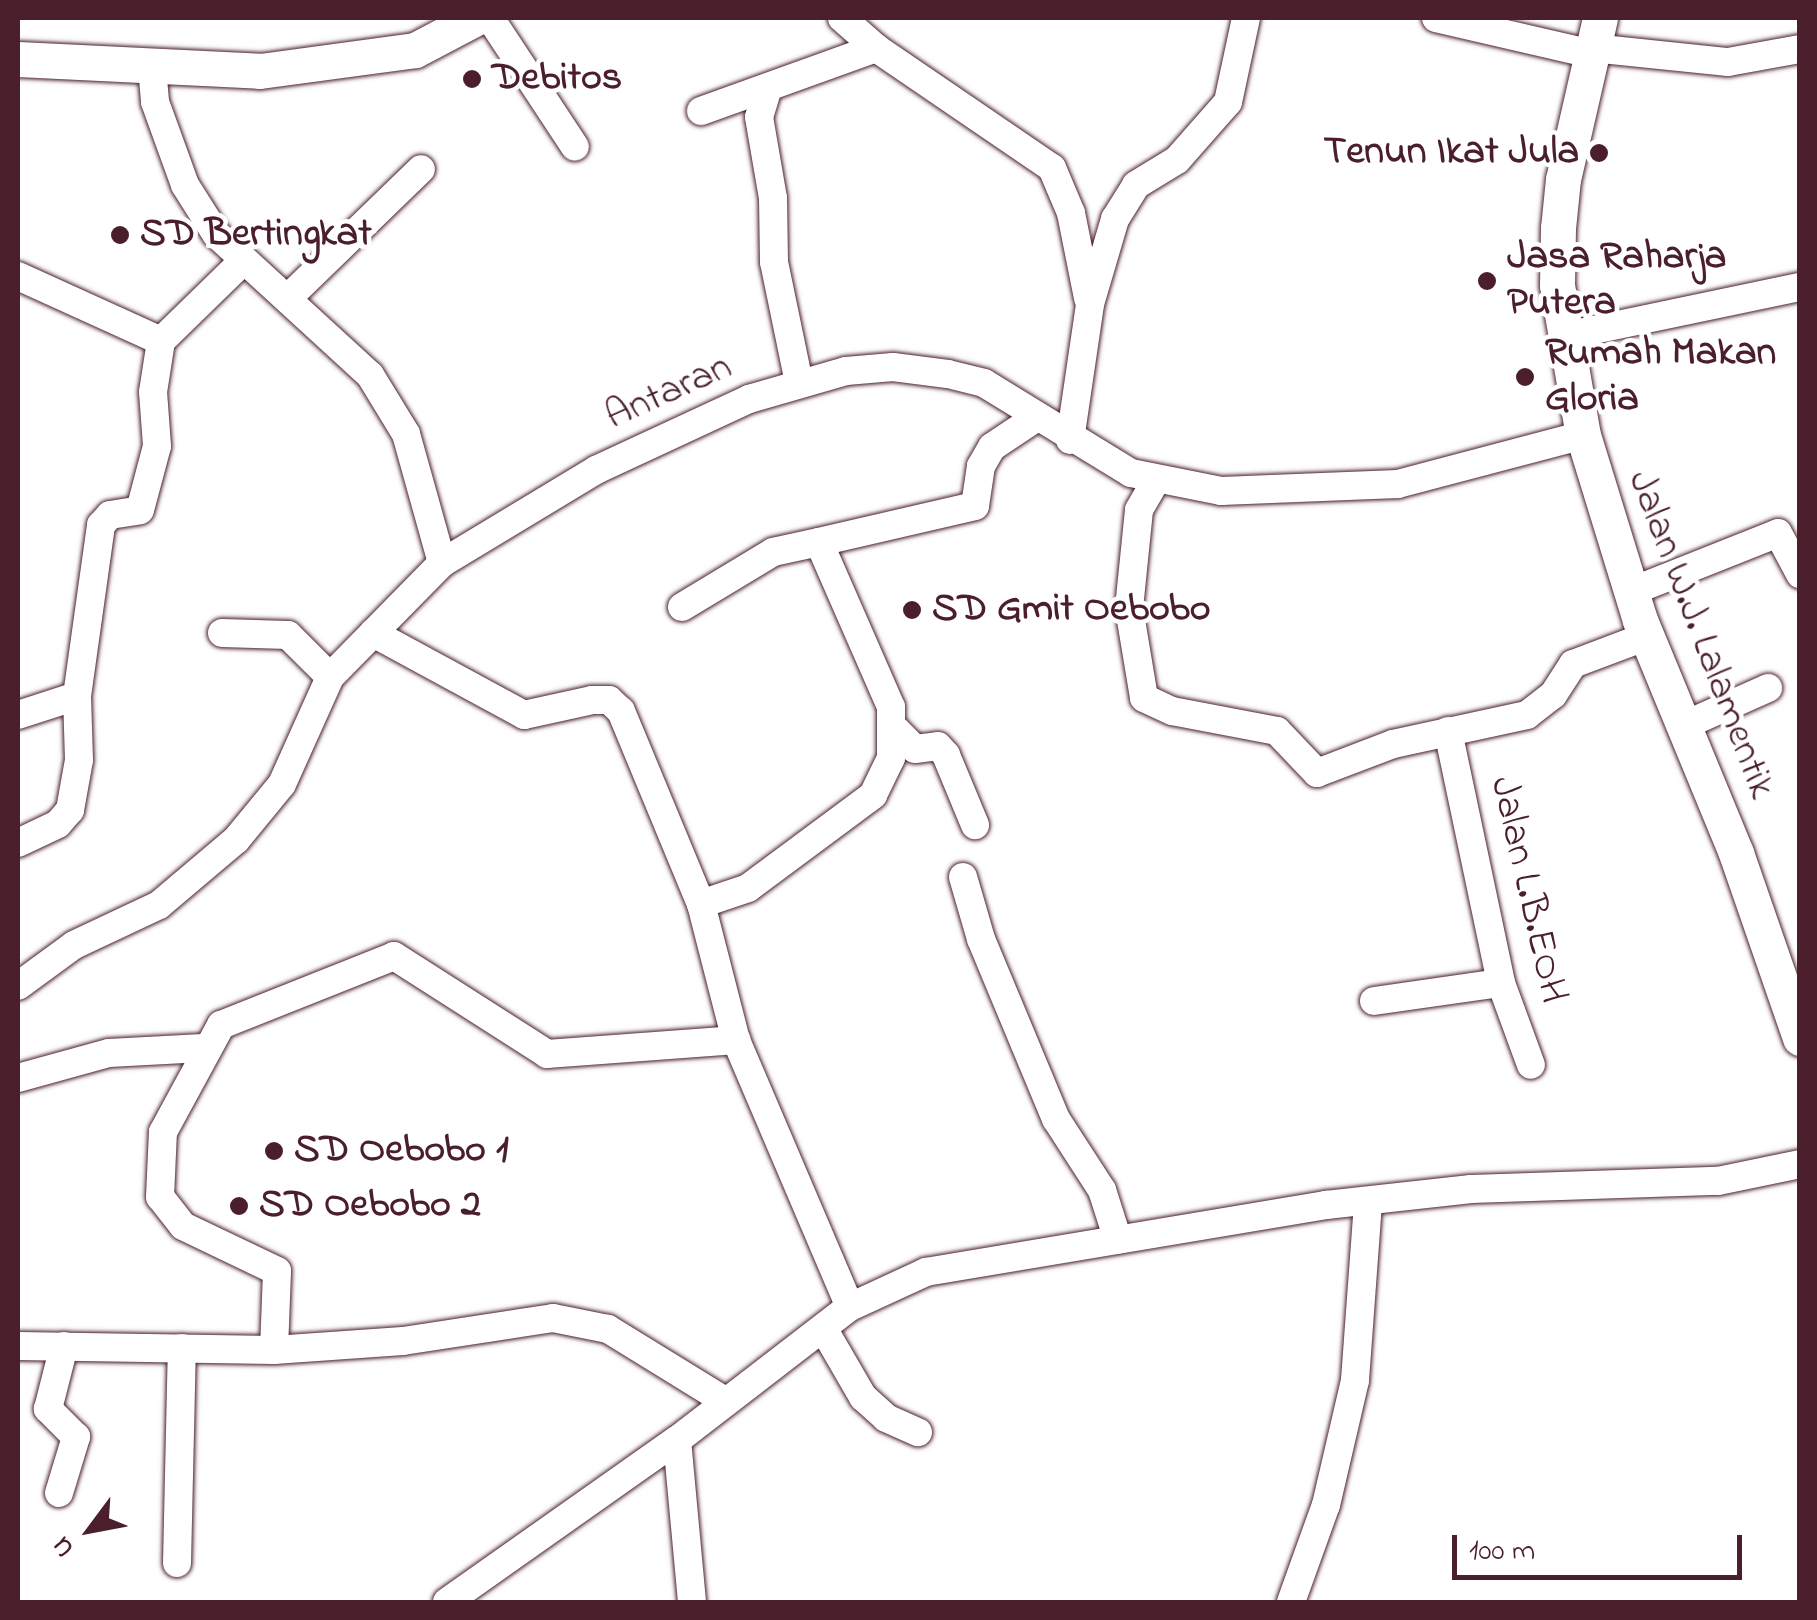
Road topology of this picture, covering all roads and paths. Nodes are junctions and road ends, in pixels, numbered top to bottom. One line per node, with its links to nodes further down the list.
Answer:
1 (476, 18): 10 (main road)
2 (490, 18): 13 (street)
3 (842, 18): 7 (street)
4 (1246, 18): 19 (street)
5 (1436, 18): 6 (street)
6 (1595, 40): 8 (street); 20 (main road, Jalan W.J. Lalamentik)
7 (876, 48): 11 (street); 19 (street)
8 (1800, 49)
9 (18, 59): 10 (main road)
10 (152, 66): 15 (street)
11 (768, 91): 12 (street); 22 (street)
12 (701, 112)
13 (574, 148)
14 (421, 169): 18 (street)
15 (244, 261): 18 (street); 21 (street)
16 (18, 276): 21 (street)
17 (1800, 286): 20 (street)
18 (288, 298): 28 (street)
19 (1090, 304): 25 (street)
20 (1565, 336): 24 (main road, Jalan W.J. Lalamentik)
21 (161, 341): 37 (street)
22 (799, 384): 23 (street, Antaran); 28 (street, Antaran)
23 (1034, 418): 25 (street, Antaran); 27 (street)
24 (1583, 436): 26 (street, Antaran); 30 (main road, Jalan W.J. Lalamentik)
25 (1070, 440): 26 (street, Antaran)
26 (1155, 482): 41 (street)
27 (819, 542): 31 (street); 40 (street)
28 (442, 562): 33 (street, Antaran)
29 (1800, 574): 30 (street)
30 (1630, 592): 34 (main road, Jalan W.J. Lalamentik)
31 (682, 608)
32 (222, 633): 35 (street)
33 (373, 634): 35 (street, Antaran); 45 (street)
34 (1647, 636): 39 (main road, Jalan W.J. Lalamentik); 41 (street)
35 (330, 678): 47 (street, Antaran)
36 (1768, 688): 39 (street)
37 (77, 696): 38 (street); 43 (street)
38 (18, 715)
39 (1685, 724): 49 (main road, Jalan W.J. Lalamentik)
40 (895, 729): 42 (street); 45 (street)
41 (1448, 731): 46 (street, Jalan L.B.EOH)
42 (975, 825)
43 (18, 843)
44 (963, 878): 56 (street)
45 (701, 904): 50 (street)
46 (1501, 983): 48 (street); 52 (street, Jalan L.B.EOH)
47 (18, 986)
48 (1374, 1001)
49 (1800, 1038)
50 (736, 1040): 51 (street); 57 (street)
51 (204, 1048): 53 (street); 62 (street)
52 (1531, 1066)
53 (18, 1078)
54 (1800, 1164): 55 (street)
55 (1368, 1203): 56 (street); 70 (street)
56 (1118, 1240): 57 (street)
57 (850, 1307): 58 (street)
58 (823, 1328): 63 (street); 64 (street)
59 (18, 1346): 60 (street)
60 (64, 1346): 61 (street); 66 (street)
61 (182, 1348): 62 (street); 67 (street)
62 (274, 1350): 63 (street)
63 (725, 1401): 65 (street)
64 (918, 1432)
65 (677, 1440): 68 (street); 69 (street)
66 (59, 1492)
67 (177, 1563)
68 (447, 1602)
69 (692, 1602)
70 (1292, 1602)

